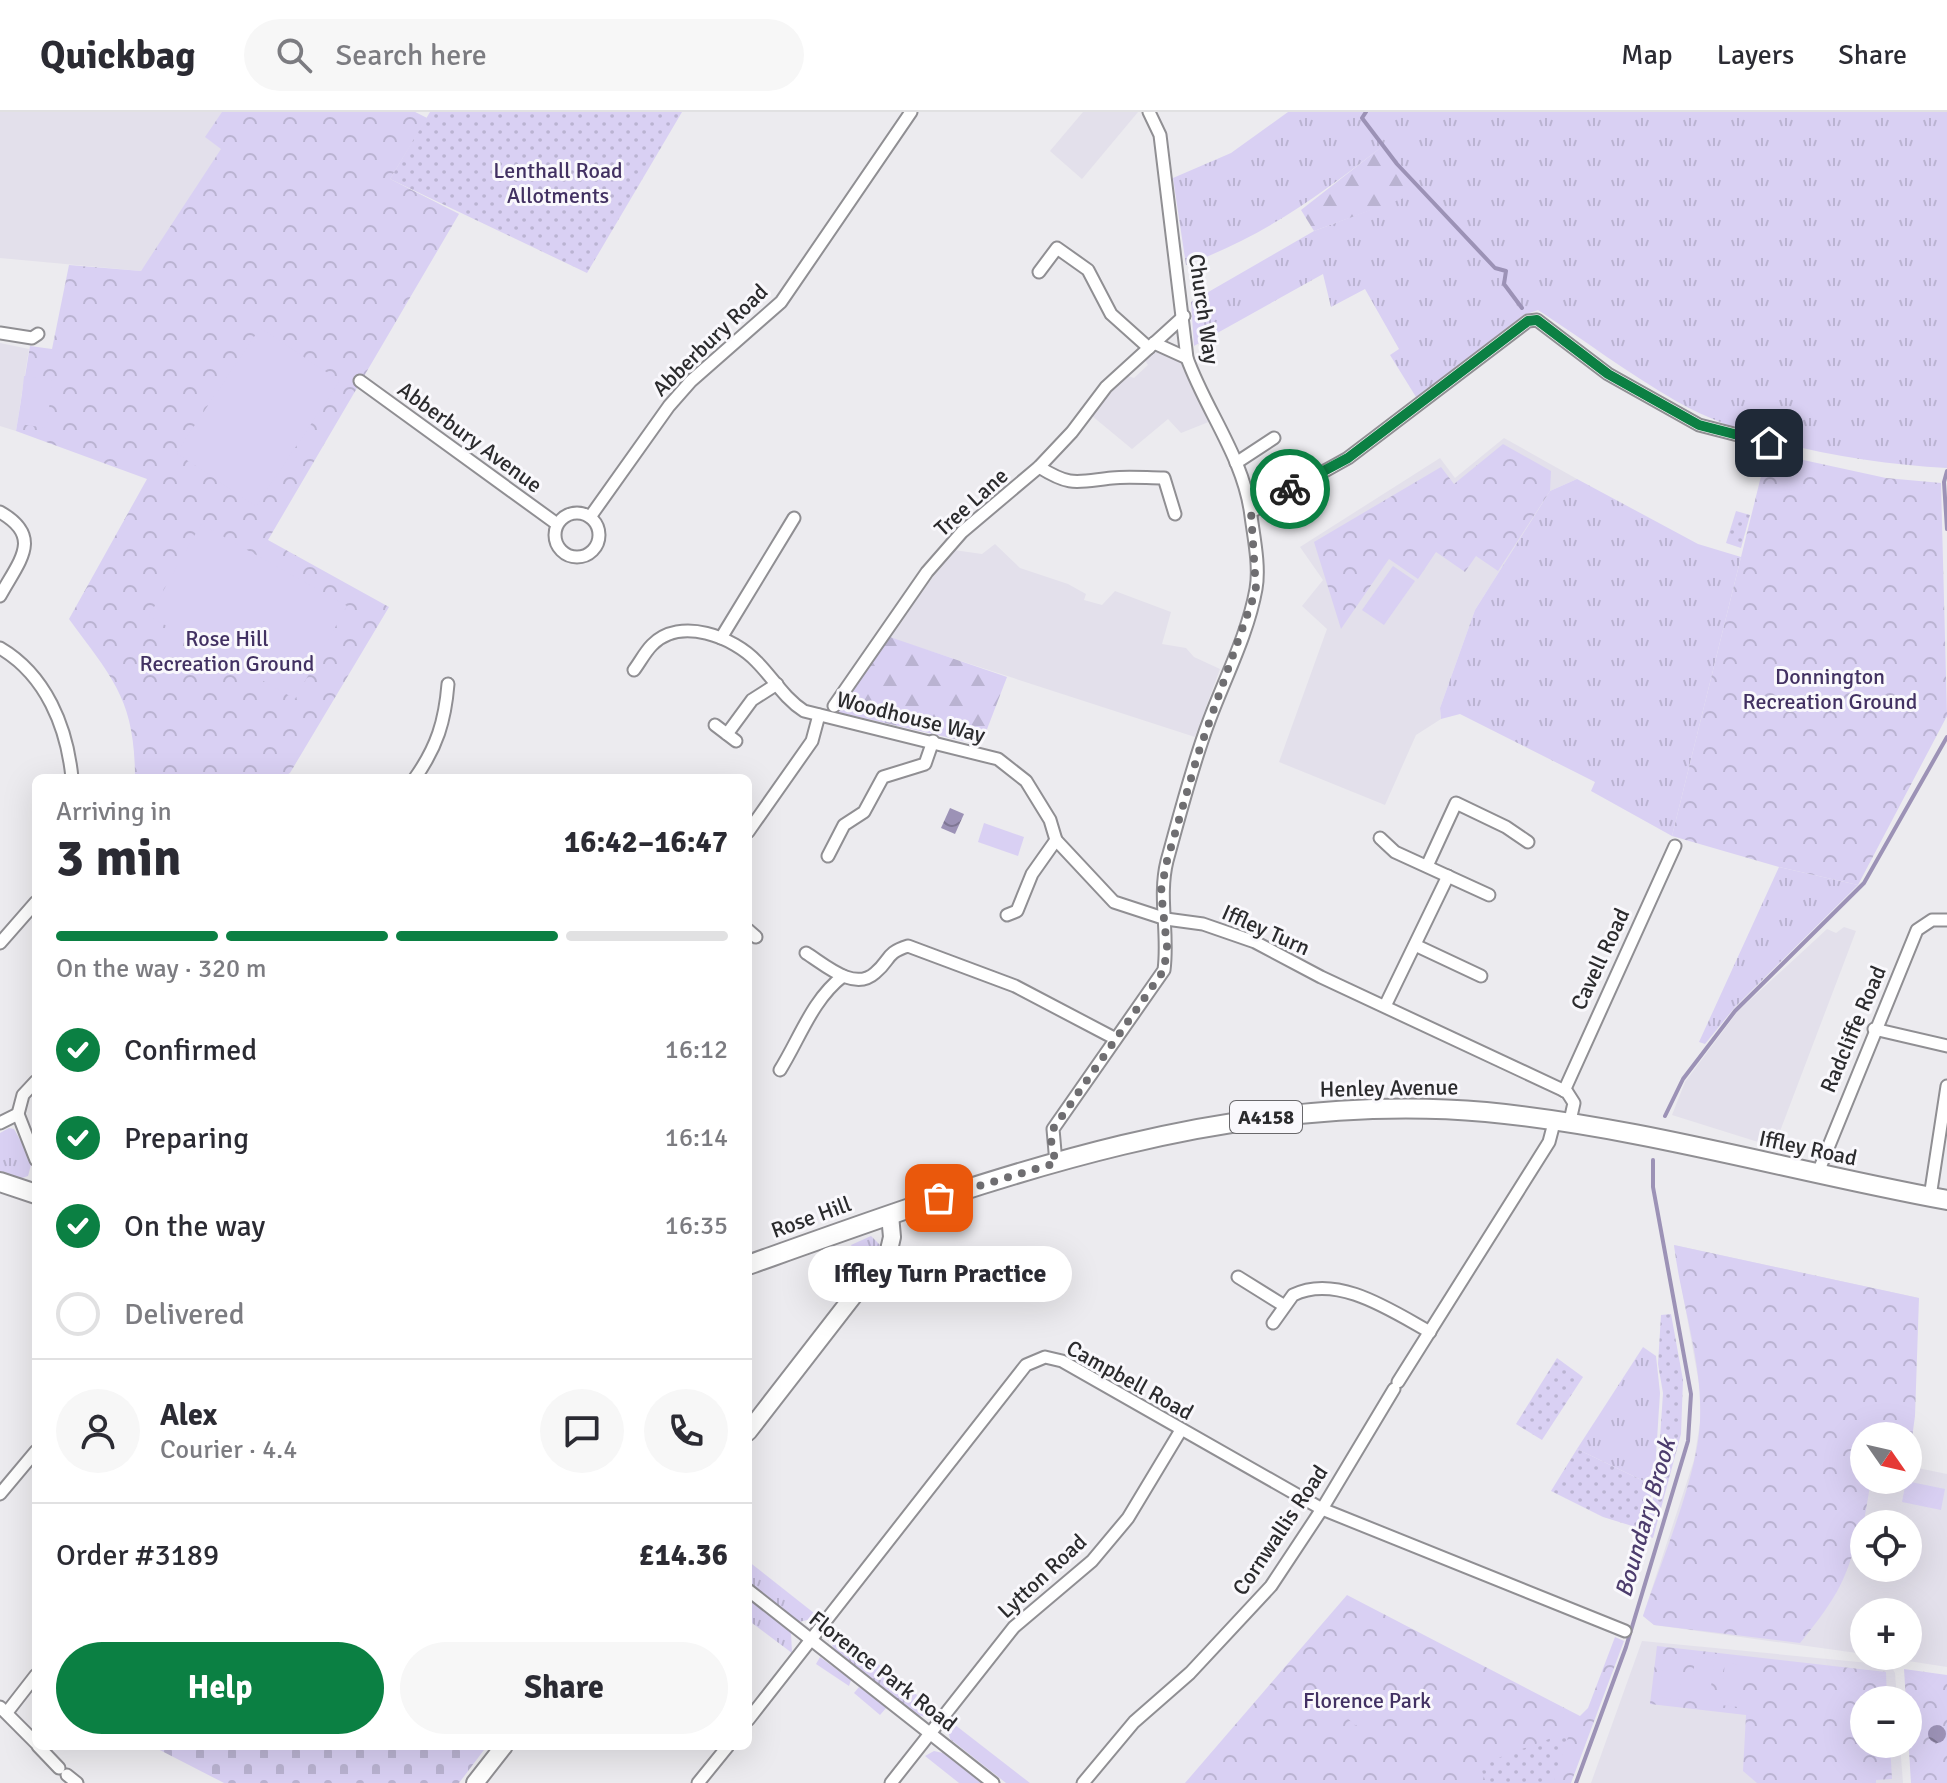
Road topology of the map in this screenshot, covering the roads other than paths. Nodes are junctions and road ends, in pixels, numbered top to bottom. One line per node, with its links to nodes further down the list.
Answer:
1 (911, 112): 17 (street, Abberbury Road)
2 (1149, 112): 4 (street, Church Way)
3 (1039, 272): 7 (street)
4 (1184, 316): 7 (street, Tree Lane); 8 (street, Church Way)
5 (0, 333): 6 (street)
6 (38, 334)
7 (1152, 346): 8 (street); 13 (street, Tree Lane)
8 (1187, 358): 12 (street, Church Way)
9 (360, 381): 19 (street, Abberbury Avenue)
10 (1274, 438): 12 (street)
11 (1769, 443): 15 (street)
12 (1236, 463): 15 (street, Church Way)
13 (1039, 467): 16 (street); 26 (street, Tree Lane)
14 (0, 512): 20 (street)
15 (1251, 512): 43 (street, Church Way)
16 (1175, 514)
17 (590, 517): 19 (street); 19 (street)
18 (794, 518): 21 (street)
19 (557, 524)
20 (0, 596)
21 (721, 638): 23 (street); 25 (street, Woodhouse Way)
22 (0, 648): 30 (street)
23 (634, 670)
24 (448, 684): 31 (street)
25 (777, 684): 27 (street, Woodhouse Way); 28 (street)
26 (834, 706)
27 (819, 715): 29 (street, Woodhouse Way); 32 (street)
28 (715, 725)
29 (933, 741): 34 (street, Woodhouse Way); 37 (street)
30 (72, 774)
31 (418, 774)
32 (752, 826)
33 (1380, 838): 38 (street)
34 (1056, 840): 42 (street); 43 (street, Woodhouse Way)
35 (1528, 842): 38 (street)
36 (1675, 846): 57 (street, Cavell Road)
37 (828, 856)
38 (1427, 866): 39 (street)
39 (1448, 876): 40 (street); 46 (street)
40 (1489, 895)
41 (32, 907): 45 (street)
42 (1007, 915)
43 (1166, 919): 50 (street, Iffley Turn); 52 (street)
44 (1947, 920): 51 (street, Radcliffe Road)
45 (0, 943)
46 (1415, 945): 49 (street); 50 (street)
47 (806, 953): 48 (street)
48 (843, 976): 52 (street); 54 (street)
49 (1481, 976)
50 (1385, 1006): 57 (street, Iffley Turn)
51 (1874, 1029): 53 (street); 64 (street, Radcliffe Road)
52 (1114, 1038): 63 (street)
53 (1947, 1046)
54 (780, 1070)
55 (32, 1085): 58 (street)
56 (1947, 1086): 67 (street)
57 (1564, 1091): 60 (street)
58 (18, 1114): 59 (street); 62 (street)
59 (0, 1123)
60 (1562, 1124): 61 (main road, Henley Avenue / A4158); 63 (main road, Henley Avenue / A4158); 73 (street, Cornwallis Road)
61 (1660, 1140): 64 (main road, Iffley Road / A4158)
62 (32, 1150)
63 (1056, 1163): 68 (main road, Henley Avenue / A4158)
64 (1817, 1175): 67 (main road, Iffley Road / A4158)
65 (0, 1182): 66 (main road)
66 (32, 1189)
67 (1939, 1198)
68 (890, 1215): 69 (main road, Rose Hill / A4158); 74 (main road)
69 (752, 1264)
70 (1238, 1277): 71 (street)
71 (1283, 1305): 72 (street); 73 (street)
72 (1273, 1323)
73 (1430, 1332): 78 (street, Cornwallis Road)
74 (752, 1427)
75 (1181, 1430): 78 (street, Campbell Road); 81 (street, Campbell Road); 85 (street, Lytton Road)
76 (32, 1456): 77 (street)
77 (0, 1494)
78 (1322, 1509): 80 (street, Campbell Road); 95 (street, Cornwallis Road)
79 (752, 1593): 81 (street, Florence Park Road)
80 (1625, 1631)
81 (811, 1640): 84 (street, Campbell Road); 85 (street, Florence Park Road)
82 (32, 1679): 83 (street)
83 (4, 1709): 86 (street)
84 (752, 1715)
85 (930, 1733): 93 (street, Lytton Road); 94 (street, Florence Park Road)
86 (32, 1740)
87 (42, 1750): 90 (street)
88 (501, 1750): 91 (main road)
89 (725, 1750): 92 (street)
90 (68, 1776)
91 (475, 1783)
92 (698, 1783)
93 (891, 1783)
94 (993, 1783)
95 (1083, 1783)

